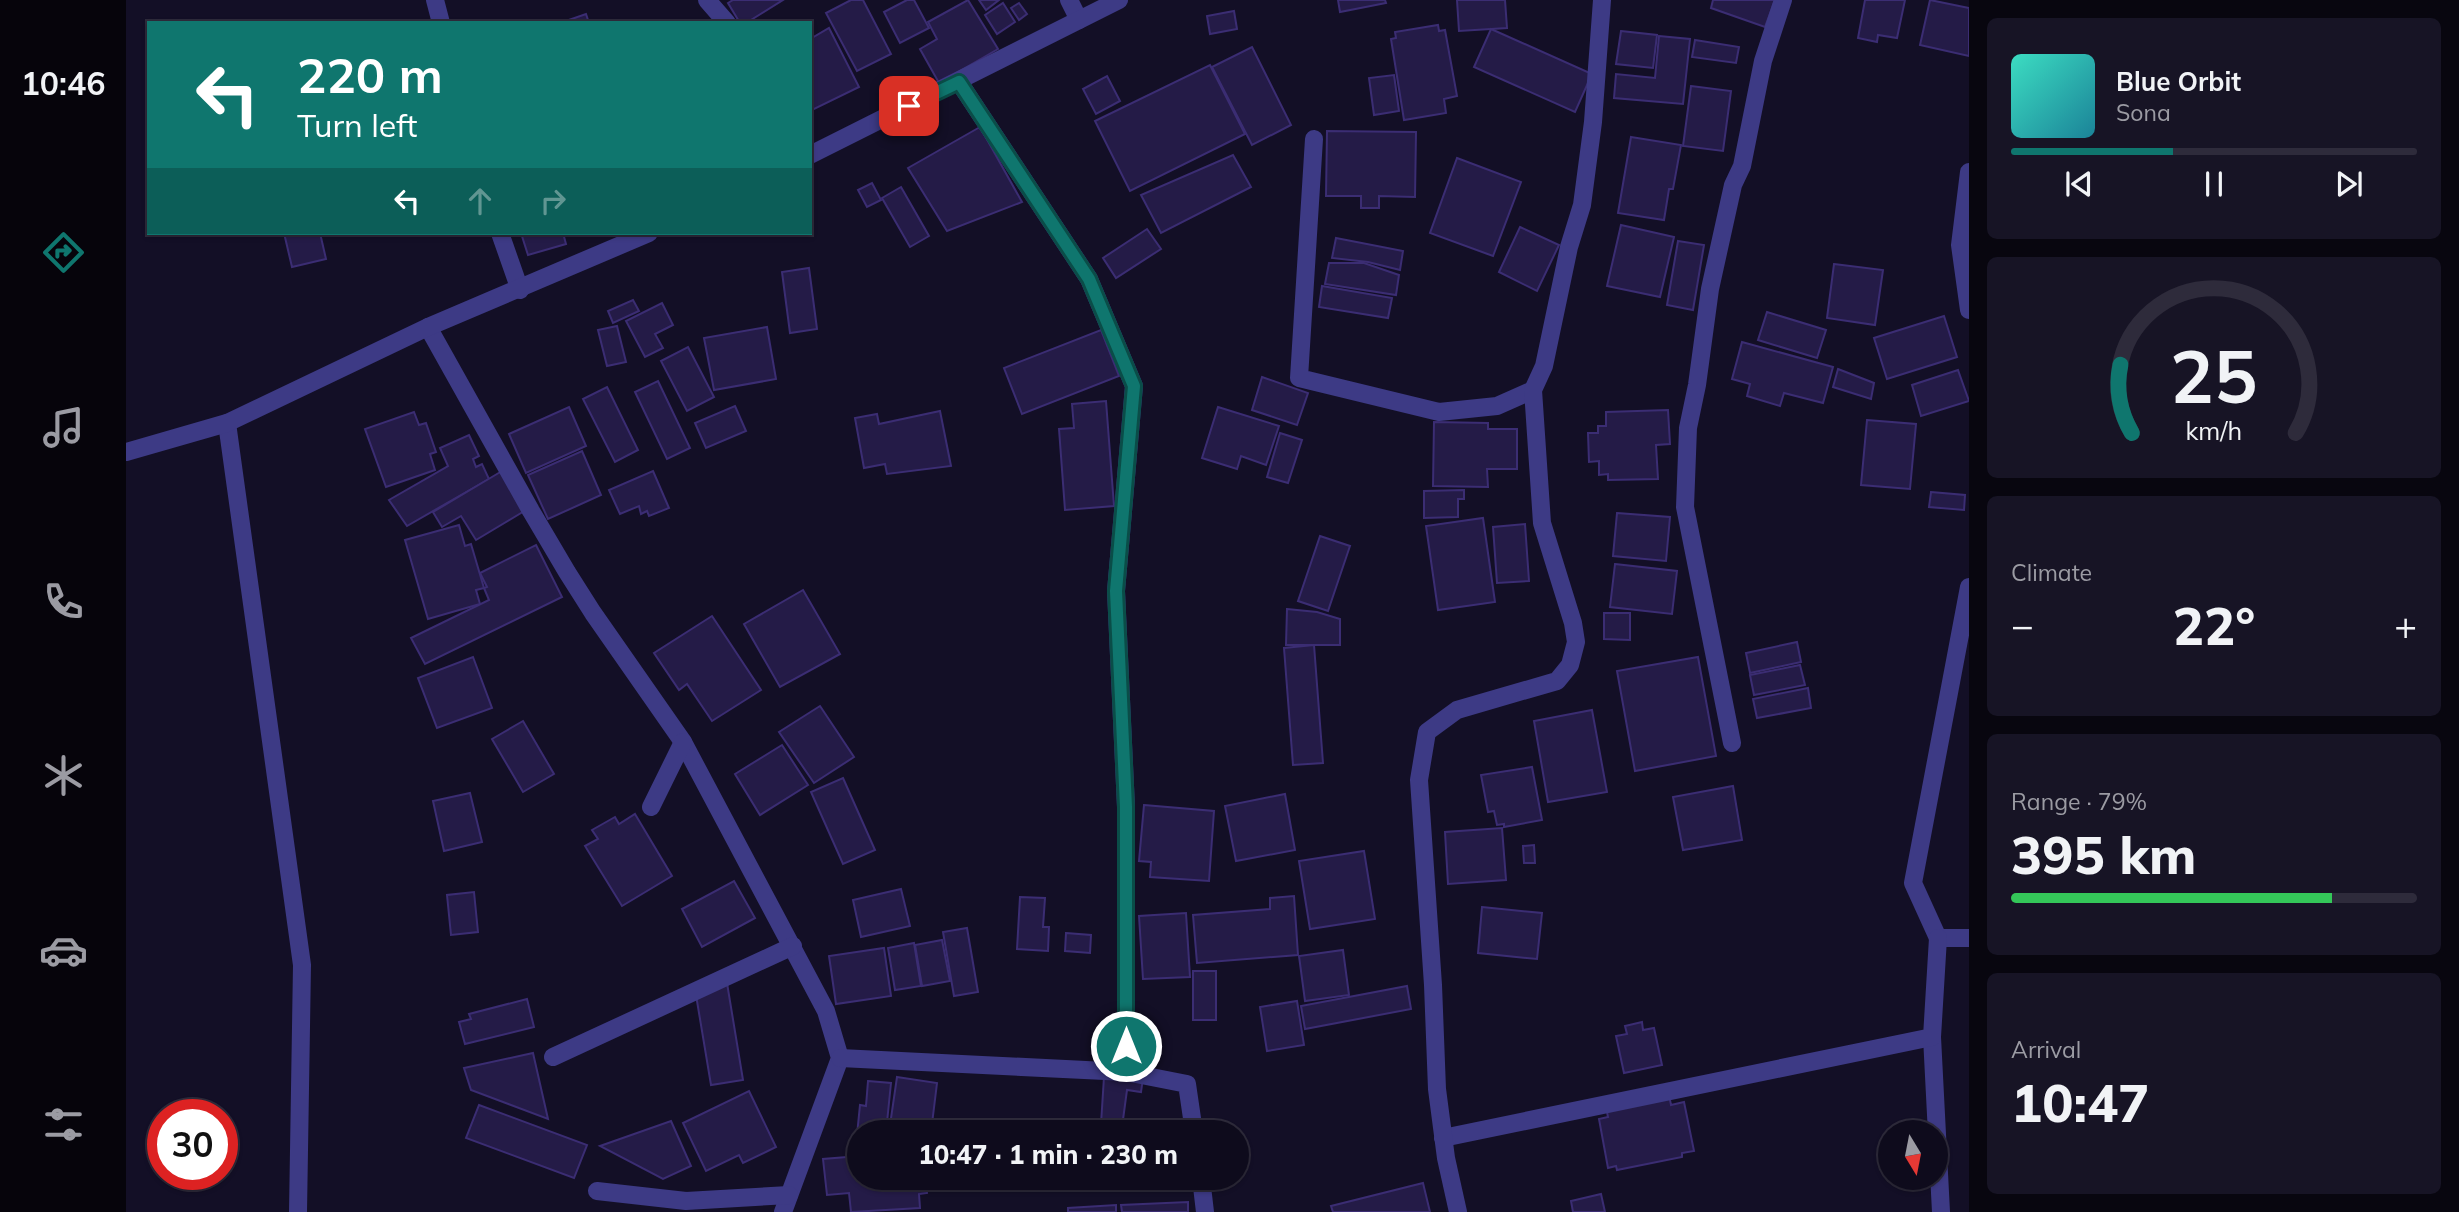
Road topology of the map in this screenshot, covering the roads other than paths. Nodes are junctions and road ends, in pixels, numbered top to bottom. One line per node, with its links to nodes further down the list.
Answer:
1 (435, 0): 8 (street)
2 (707, 0): 9 (street)
3 (1069, 0): 7 (street)
4 (1119, 0): 7 (street)
5 (1602, 0): 19 (street)
6 (1783, 0): 24 (street)
7 (1079, 20): 10 (street)
8 (440, 21)
9 (725, 21)
10 (959, 82): 12 (street); 32 (street)
11 (1314, 139): 19 (street)
12 (812, 154)
13 (1969, 172): 17 (street)
14 (501, 235): 16 (street)
15 (644, 235): 16 (street)
16 (520, 290): 18 (street)
17 (1969, 310)
18 (428, 327): 20 (street); 23 (street)
19 (1533, 390): 34 (street)
20 (228, 423): 21 (street); 38 (street)
21 (126, 452)
22 (1969, 586): 26 (street)
23 (683, 743): 25 (street); 28 (street)
24 (1732, 743)
25 (652, 807)
26 (1938, 938): 27 (street); 29 (street)
27 (1969, 938)
28 (793, 946): 30 (street); 31 (street)
29 (1932, 1037): 34 (street); 41 (street)
30 (553, 1057)
31 (840, 1058): 32 (street); 37 (street)
32 (1126, 1072): 33 (street)
33 (1192, 1120)
34 (1443, 1138): 40 (street)
35 (1202, 1190): 39 (street)
36 (597, 1191): 37 (street)
37 (786, 1204)
38 (298, 1212)
39 (1205, 1212)
40 (1458, 1212)
41 (1941, 1212)

